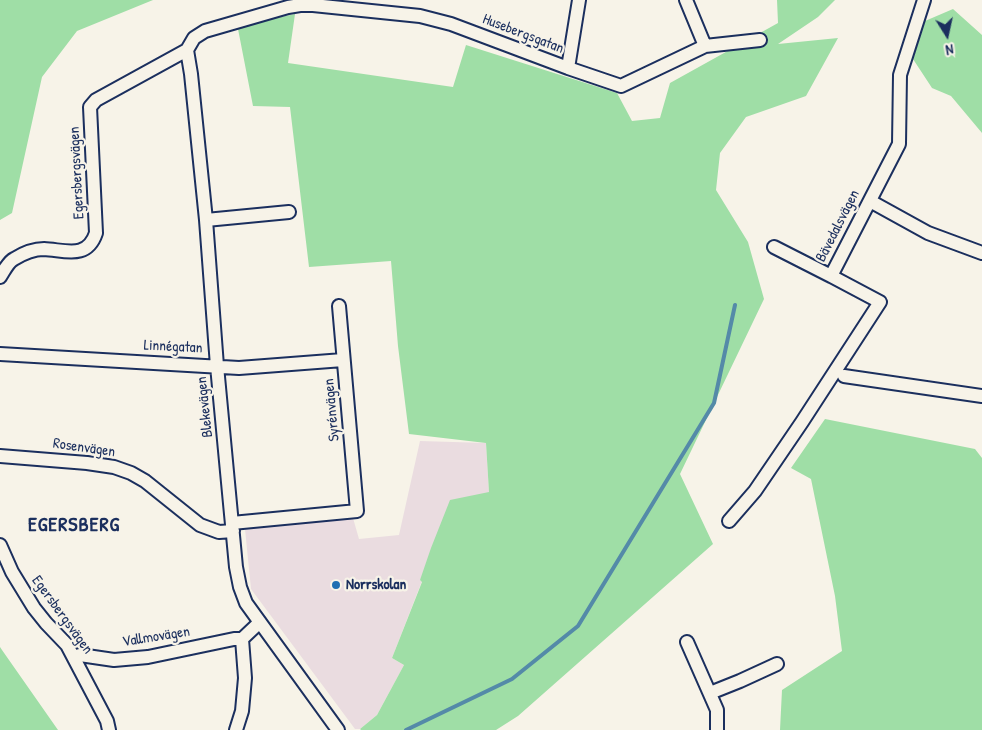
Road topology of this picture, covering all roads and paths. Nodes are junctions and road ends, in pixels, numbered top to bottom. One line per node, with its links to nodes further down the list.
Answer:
1 (579, 0): 7 (street)
2 (686, 0): 5 (street)
3 (924, 0): 8 (street, Bävedalsvägen)
4 (760, 40): 5 (street, Husebergsgatan)
5 (705, 46): 7 (street, Husebergsgatan)
6 (187, 50): 7 (street, Husebergsgatan); 10 (street, Blekevägen); 14 (street, Egersbergsvägen)
7 (568, 68)
8 (870, 201): 12 (street); 13 (street, Bävedalsvägen)
9 (289, 212): 10 (street)
10 (206, 220): 18 (street, Blekevägen)
11 (774, 247): 13 (street)
12 (982, 253)
13 (831, 276): 23 (street, Bävedalsvägen)
14 (0, 277)
15 (339, 306): 17 (street, Syrénvägen)
16 (0, 354): 18 (street, Linnégatan)
17 (343, 360): 18 (street, Linnégatan); 22 (street, Syrénvägen)
18 (217, 366): 24 (street, Blekevägen)
19 (844, 376): 20 (street)
20 (982, 396)
21 (0, 456): 24 (street, Rosenvägen)
22 (357, 511): 24 (street, Rosenvägen)
23 (729, 521)
24 (233, 527): 26 (street, Blekevägen)
25 (0, 545): 29 (street, Egersbergsvägen)
26 (260, 622): 27 (street); 34 (street, Blekevägen)
27 (242, 639): 29 (street, Vallmovägen); 33 (street)
28 (688, 642): 31 (street)
29 (74, 657): 32 (street, Egersbergsvägen)
30 (777, 664): 31 (street)
31 (710, 693): 35 (street)
32 (109, 730)
33 (236, 730)
34 (338, 730)
35 (718, 730)

